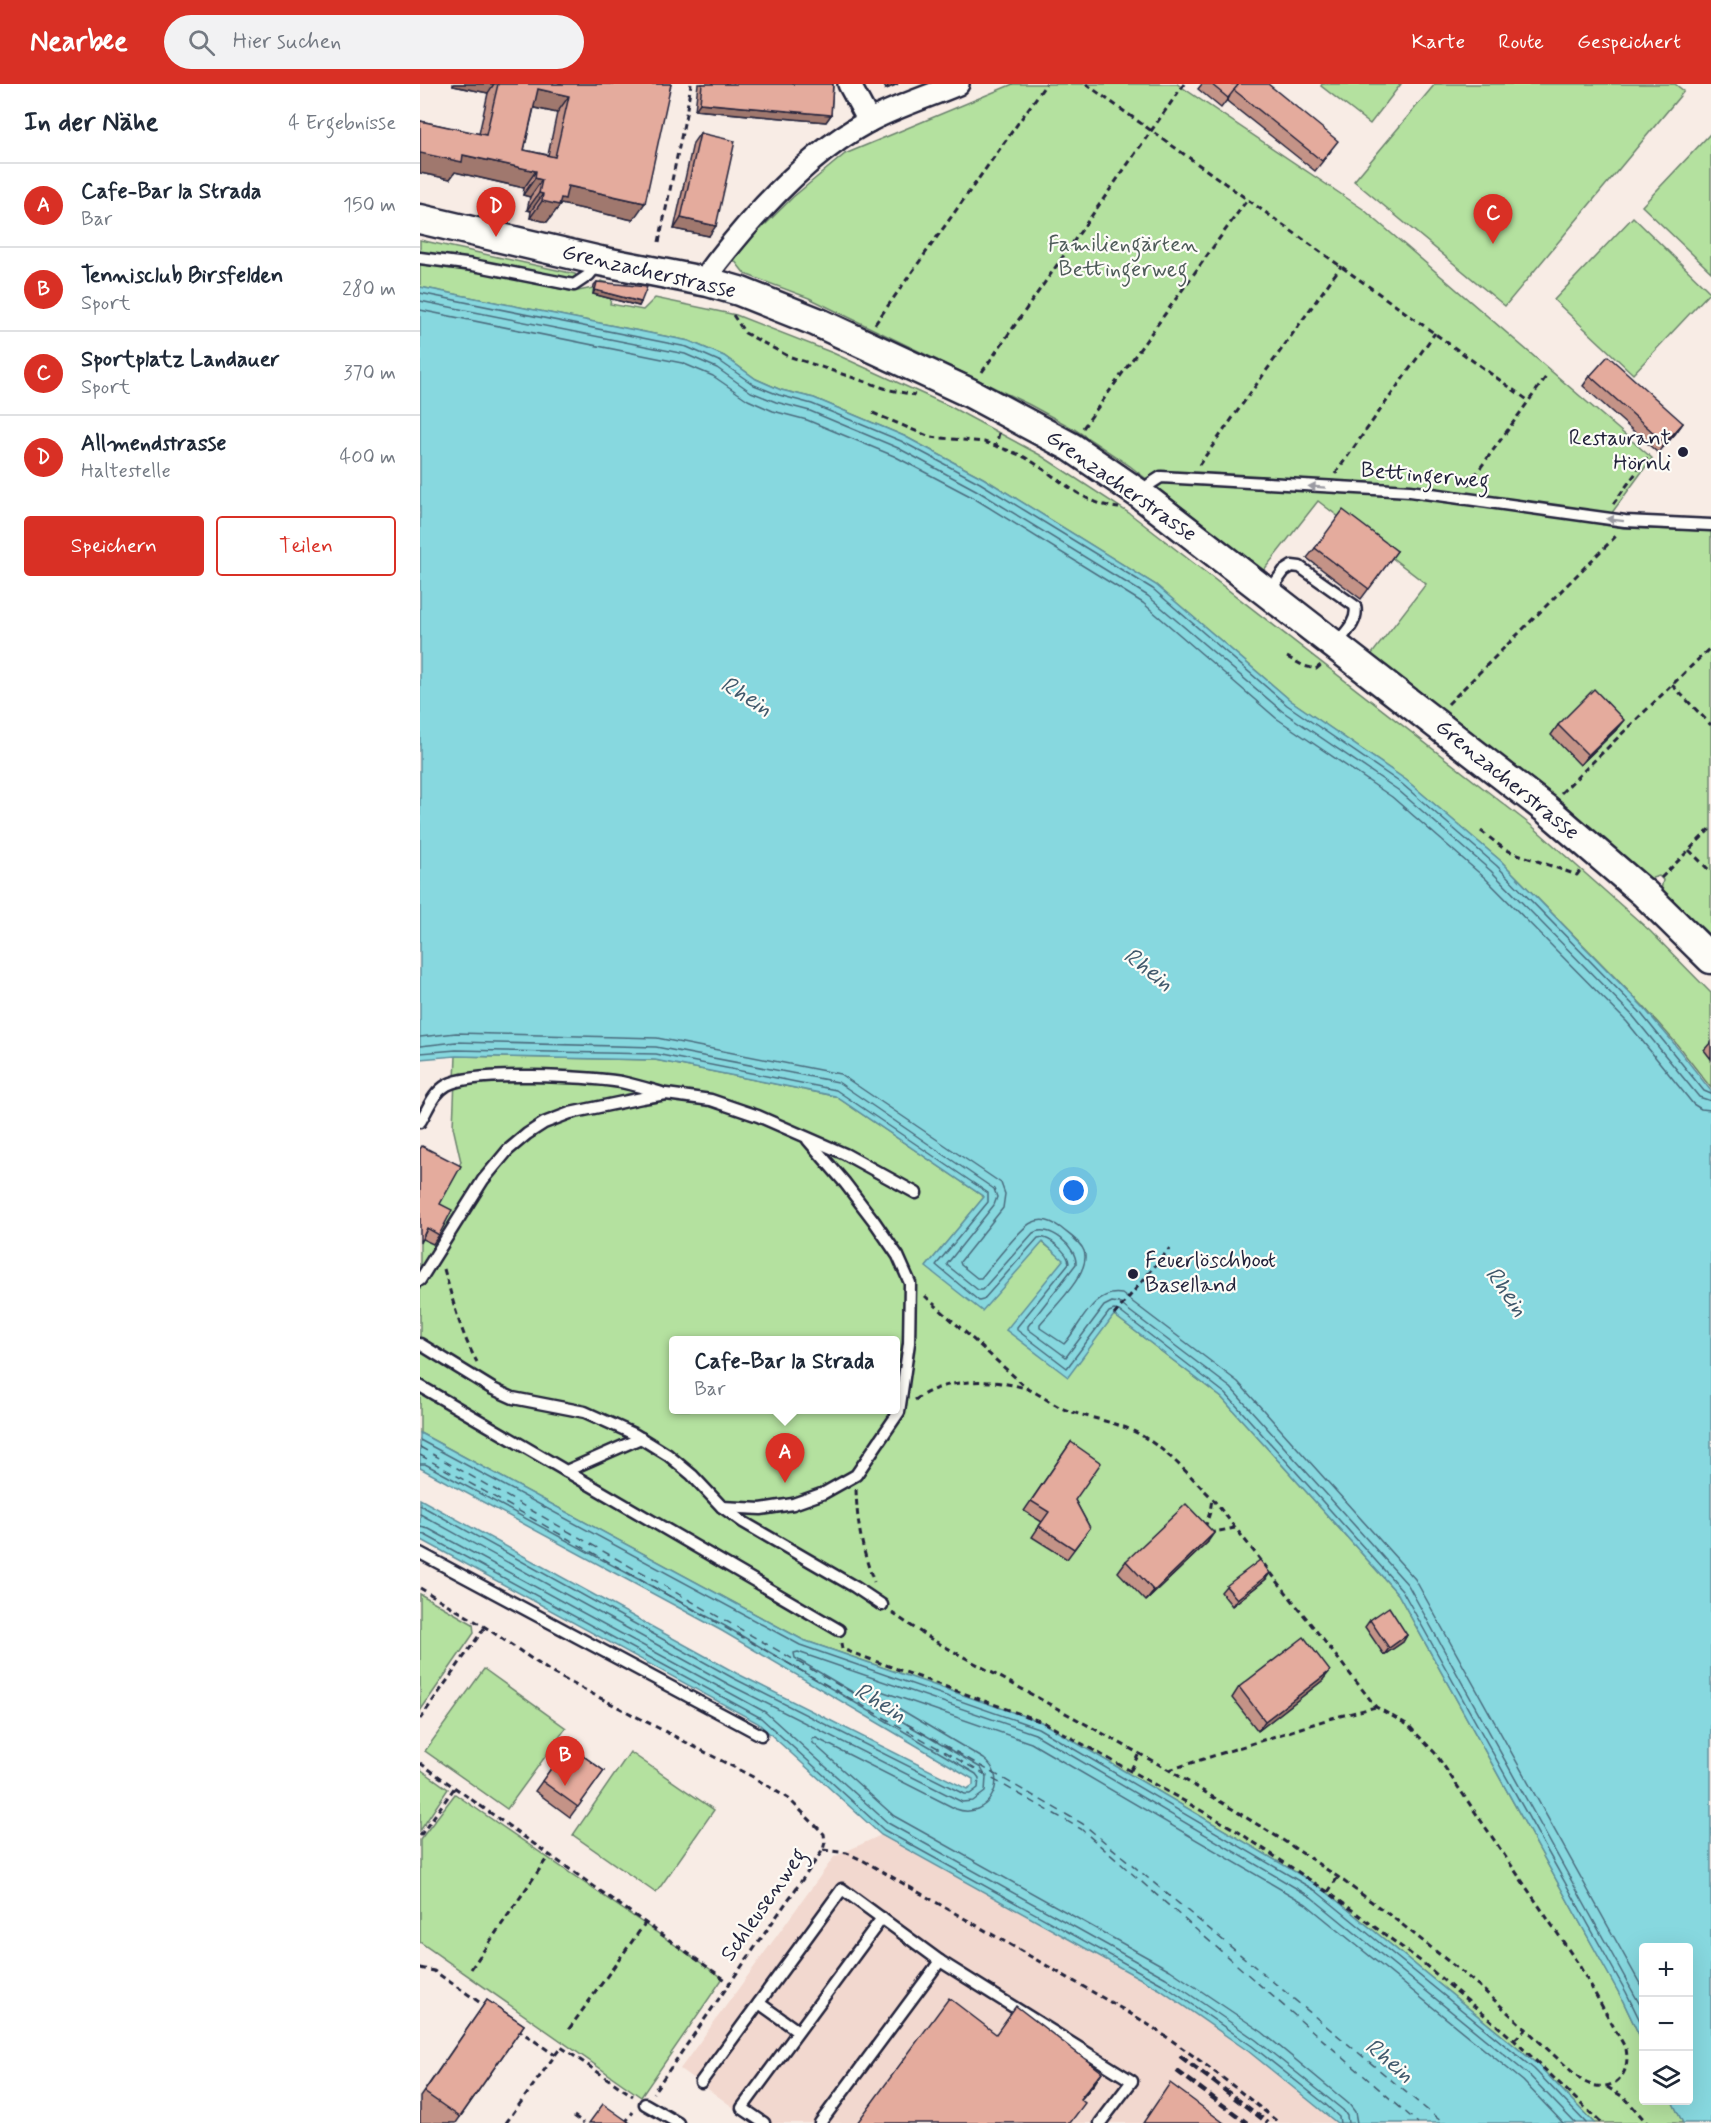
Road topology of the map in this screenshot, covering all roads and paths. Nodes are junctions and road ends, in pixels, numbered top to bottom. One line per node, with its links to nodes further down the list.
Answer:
1 (691, 84): 11 (path)
2 (849, 84): 7 (street)
3 (958, 84): 7 (street)
4 (1046, 84): 17 (path)
5 (1086, 84): 8 (path)
6 (1185, 84): 8 (path)
7 (869, 121): 15 (street)
8 (1153, 131): 9 (path); 19 (path)
9 (1247, 200): 14 (path); 25 (path)
10 (420, 219): 13 (main road, Grenzacherstrasse)
11 (659, 242)
12 (420, 258): 13 (lane)
13 (600, 261): 15 (main road, Grenzacherstrasse)
14 (1341, 266): 18 (path); 28 (path)
15 (708, 282): 31 (main road, Grenzacherstrasse)
16 (731, 311): 21 (path)
17 (871, 331)
18 (1434, 333): 22 (path); 29 (path)
19 (980, 376)
20 (1546, 377): 22 (path)
21 (920, 396)
22 (1529, 401): 30 (path)
23 (873, 413): 26 (path)
24 (1000, 428): 26 (path)
25 (1079, 435)
26 (996, 446): 31 (path)
27 (1647, 458): 32 (path)
28 (1190, 479): 29 (lane, Bettingerweg, one-way to 28); 31 (lane, Bettingerweg)
29 (1326, 487): 30 (lane, Bettingerweg)
30 (1463, 497): 32 (lane, Bettingerweg)
31 (1131, 502): 35 (main road, Grenzacherstrasse)
32 (1604, 518): 33 (lane, Bettingerweg, one-way to 32)
33 (1625, 521): 34 (lane, Bettingerweg); 40 (path)
34 (1711, 525)
35 (1268, 593): 37 (main road, Grenzacherstrasse); 37 (lane)
36 (1711, 647): 39 (path)
37 (1330, 653): 38 (path); 40 (main road, Grenzacherstrasse)
38 (1287, 657)
39 (1672, 686): 41 (path); 42 (path)
40 (1433, 720): 42 (main road, Grenzacherstrasse)
41 (1711, 725)
42 (1546, 809): 48 (main road, Grenzacherstrasse)
43 (1711, 828): 45 (path)
44 (1481, 831): 46 (path)
45 (1689, 850): 47 (path); 48 (path)
46 (1581, 869)
47 (1711, 872)
48 (1645, 894): 49 (main road, Grenzacherstrasse)
49 (1711, 959)
50 (666, 1094): 51 (lane); 52 (lane); 55 (lane)
51 (420, 1122)
52 (806, 1138): 53 (lane); 57 (lane)
53 (916, 1193)
54 (1170, 1248): 58 (path)
55 (439, 1251): 56 (lane); 61 (path)
56 (420, 1280)
57 (910, 1283): 62 (path); 63 (lane)
58 (1114, 1315)
59 (420, 1344): 61 (lane)
60 (420, 1386): 67 (lane)
61 (493, 1389): 66 (lane)
62 (1027, 1389): 64 (path); 69 (path)
63 (900, 1405)
64 (900, 1411)
65 (898, 1414): 68 (lane)
66 (641, 1438): 67 (lane); 70 (lane)
67 (566, 1471): 76 (lane)
68 (856, 1475): 70 (lane); 74 (path)
69 (1212, 1498): 71 (path); 71 (path)
70 (722, 1507): 74 (lane)
71 (1236, 1528): 77 (path)
72 (420, 1553): 79 (lane)
73 (420, 1588): 75 (path, Schleusenweg)
74 (882, 1605): 80 (path)
75 (485, 1627): 78 (path); 86 (path, Schleusenweg)
76 (839, 1630): 82 (path)
77 (1376, 1707): 83 (path); 105 (path)
78 (420, 1719)
79 (760, 1735)
80 (1139, 1753): 82 (path); 83 (path)
81 (420, 1763): 84 (path)
82 (1131, 1770): 89 (path)
83 (1169, 1770): 88 (path)
84 (455, 1787): 85 (path); 87 (path)
85 (420, 1836)
86 (823, 1850): 95 (path, Schleusenweg); 114 (path)
87 (550, 1854): 91 (path); 94 (path)
88 (1338, 1877): 89 (path); 99 (path)
89 (1328, 1892): 102 (path)
90 (882, 1918): 92 (lane); 96 (lane); 101 (lane)
91 (646, 1922): 95 (path); 100 (path)
92 (940, 1961): 112 (lane); 113 (lane)
93 (420, 1968): 97 (path)
94 (471, 1969)
95 (730, 1983): 106 (path, Schleusenweg)
96 (759, 2003): 101 (lane); 104 (lane)
97 (489, 2010)
98 (508, 2022): 103 (path)
99 (1527, 2028): 102 (path); 105 (path)
100 (569, 2029)
101 (798, 2031): 111 (lane)
102 (1514, 2040): 115 (path)
103 (555, 2055): 106 (path); 108 (path)
104 (701, 2082)
105 (1607, 2087): 116 (path)
106 (645, 2104): 110 (lane)
107 (574, 2116): 109 (path)
108 (506, 2123)
109 (584, 2123)
110 (678, 2123)
111 (764, 2123)
112 (820, 2123)
113 (1100, 2123)
114 (1279, 2123)
115 (1601, 2123)
116 (1647, 2123)

